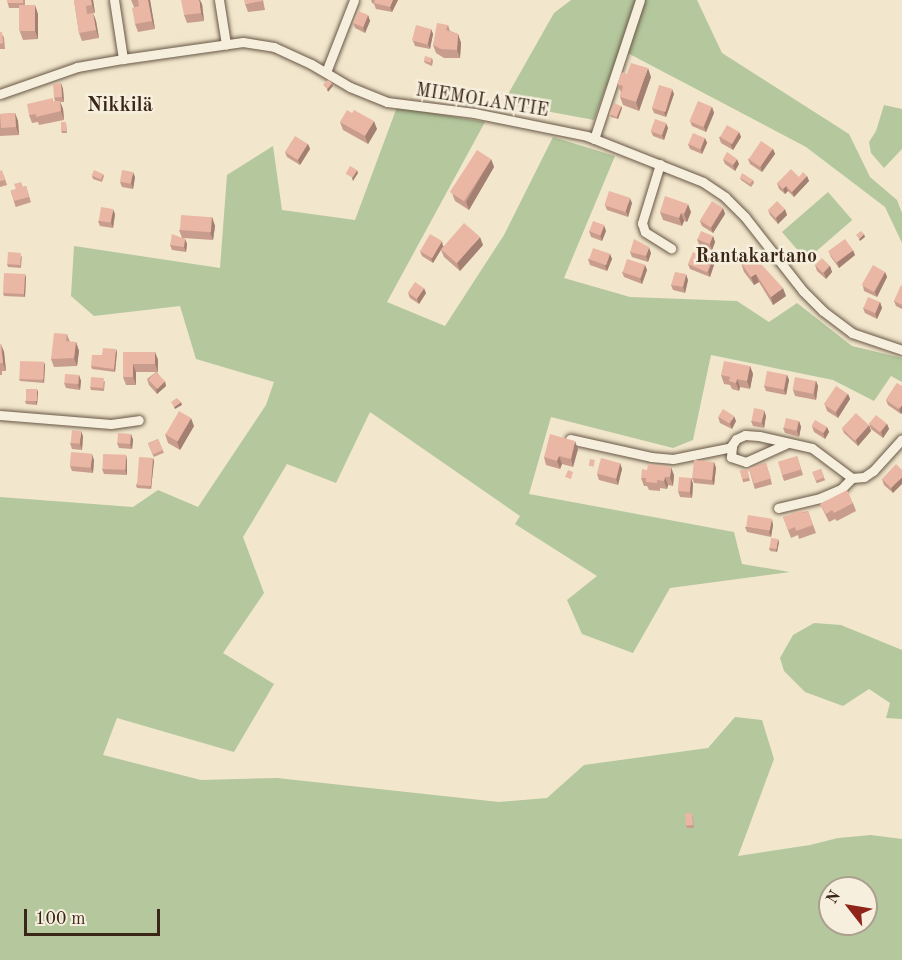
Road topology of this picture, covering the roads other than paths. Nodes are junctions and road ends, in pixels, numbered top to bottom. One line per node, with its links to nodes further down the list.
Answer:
1 (114, 0): 6 (street)
2 (219, 0): 5 (street)
3 (354, 0): 7 (street)
4 (640, 0): 9 (street)
5 (226, 44): 6 (street, MIEMOLANTIE); 7 (street, MIEMOLANTIE)
6 (123, 59): 8 (street, MIEMOLANTIE)
7 (326, 72): 9 (street, MIEMOLANTIE)
8 (0, 94)
9 (594, 139): 10 (street, MIEMOLANTIE)
10 (660, 165): 11 (street); 12 (street, MIEMOLANTIE)
11 (671, 248)
12 (902, 350)
13 (0, 415): 14 (street)
14 (139, 420)
15 (570, 439): 18 (street)
16 (902, 439): 19 (street)
17 (788, 443): 18 (street); 18 (street); 19 (street)
18 (732, 447)
19 (852, 478): 20 (street)
20 (778, 508)

